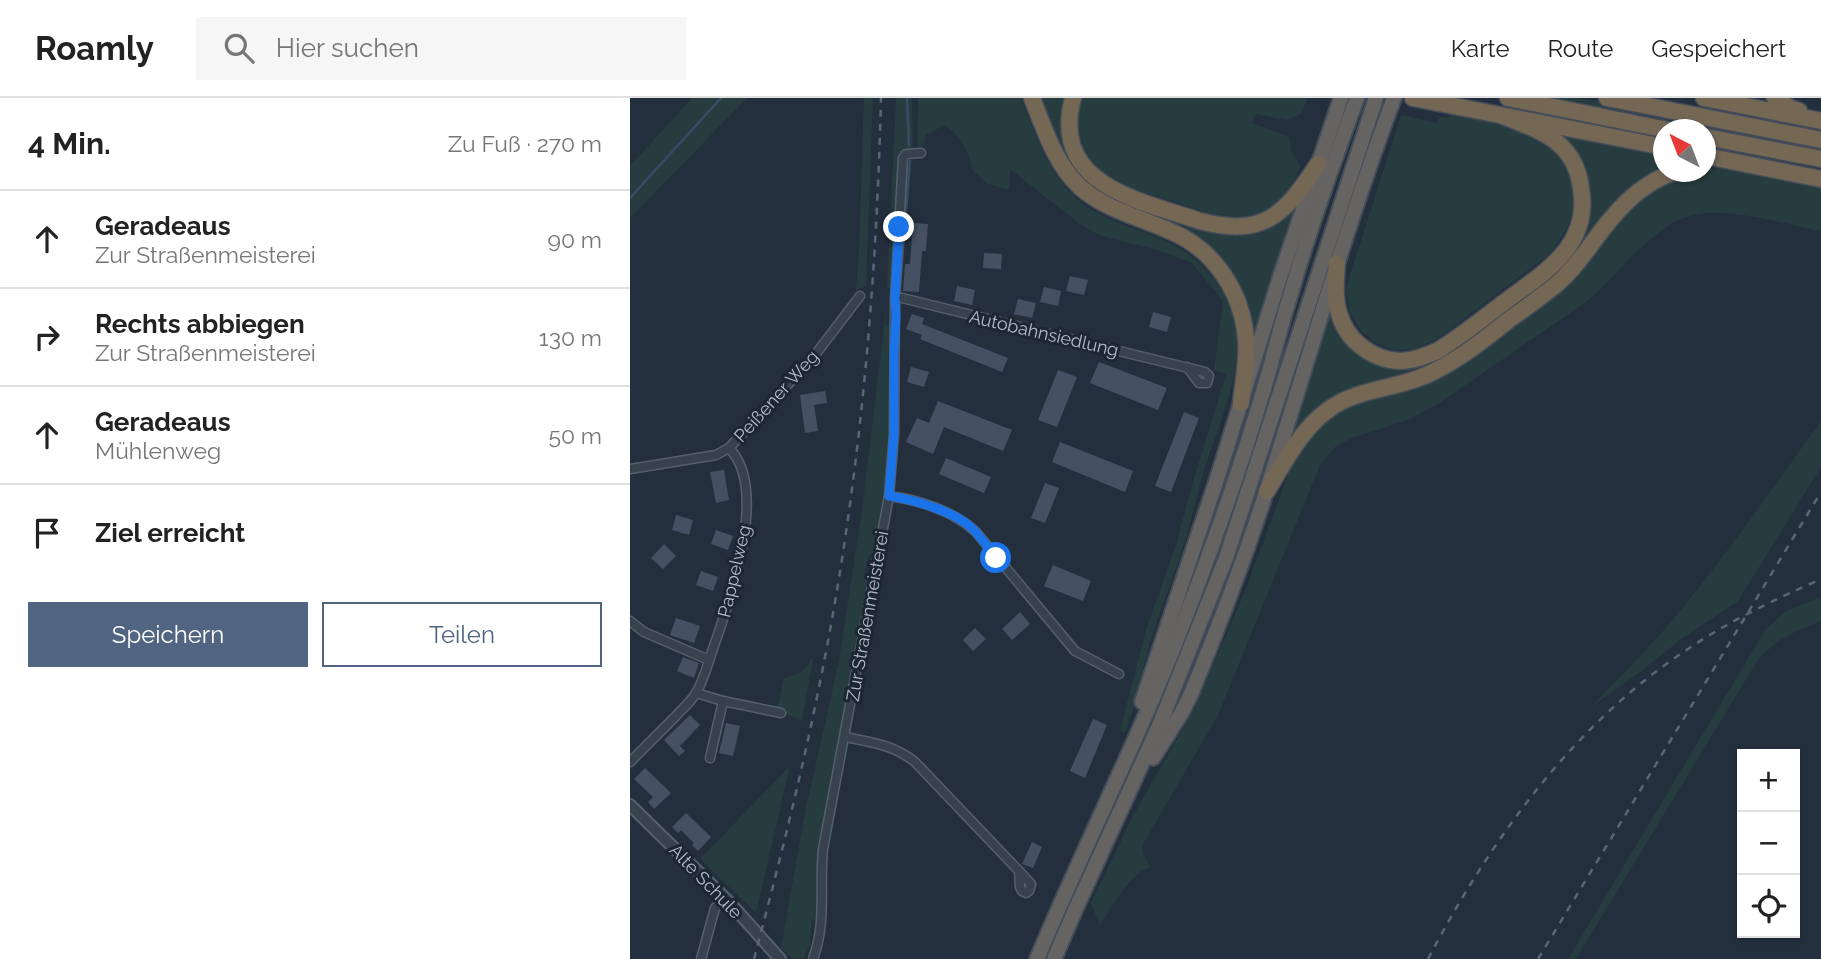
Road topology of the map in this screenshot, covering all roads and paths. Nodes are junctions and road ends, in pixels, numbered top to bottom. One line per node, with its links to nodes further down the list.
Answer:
1 (1032, 98): 30 (highway)
2 (1073, 98): 21 (highway)
3 (1341, 98): 21 (highway)
4 (1357, 98): 44 (highway)
5 (1376, 98): 45 (highway)
6 (1394, 98): 26 (highway)
7 (1508, 98): 14 (highway)
8 (1607, 98): 16 (highway)
9 (1704, 98): 13 (highway)
10 (1775, 98): 13 (highway)
11 (1420, 99): 12 (highway)
12 (1503, 116): 17 (highway); 26 (highway)
13 (1821, 120)
14 (1653, 127)
15 (1716, 139): 20 (highway)
16 (1821, 140)
17 (1653, 145)
18 (921, 153): 28 (street, Zur Straßenmeisterei)
19 (1716, 158): 23 (highway)
20 (1821, 159)
21 (1318, 164): 30 (highway)
22 (1716, 166): 23 (highway)
23 (1770, 169): 24 (highway)
24 (1821, 179)
25 (1653, 181): 33 (highway)
26 (1338, 263): 33 (highway)
27 (860, 296): 31 (street, Peißener Weg)
28 (898, 298): 29 (street, Autobahnsiedlung); 34 (street, Zur Straßenmeisterei)
29 (1187, 367)
30 (1241, 403): 44 (highway)
31 (729, 448): 32 (street, Peißener Weg); 36 (street, Pappelweg)
32 (630, 469)
33 (1267, 491): 45 (highway)
34 (889, 496): 37 (street); 41 (street, Zur Straßenmeisterei)
35 (630, 621): 36 (street)
36 (709, 660): 38 (street, Pappelweg)
37 (1119, 674)
38 (696, 693): 39 (street); 43 (street, Pappelweg)
39 (723, 701): 40 (street); 42 (street)
40 (781, 713)
41 (845, 737): 47 (street); 51 (street, Zur Straßenmeisterei)
42 (710, 758)
43 (630, 762)
44 (1125, 763): 52 (highway)
45 (1128, 797): 53 (highway)
46 (630, 805): 48 (street, Alte Schule)
47 (1019, 871)
48 (724, 898): 49 (street); 50 (street, Alte Schule)
49 (701, 959)
50 (780, 959)
51 (813, 959)
52 (1037, 959)
53 (1054, 959)

